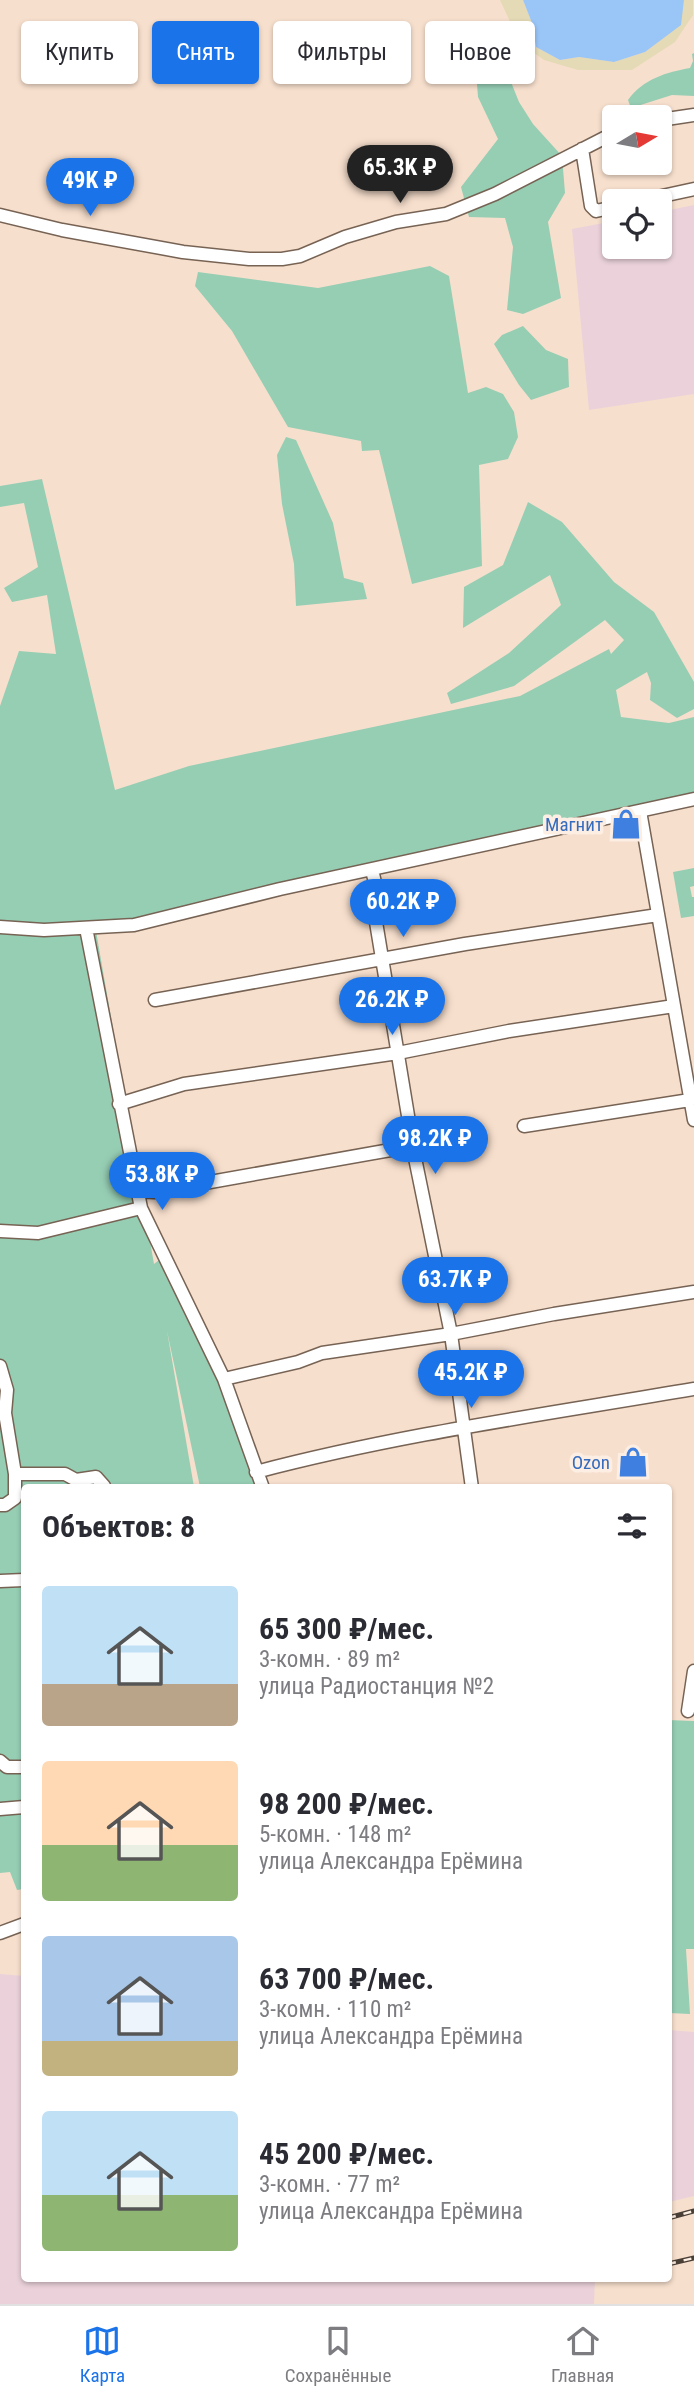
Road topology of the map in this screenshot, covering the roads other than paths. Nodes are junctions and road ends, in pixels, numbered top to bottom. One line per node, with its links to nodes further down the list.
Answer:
1 (694, 115): 2 (street)
2 (672, 118)
3 (602, 139): 4 (street)
4 (582, 149): 7 (street); 8 (street)
5 (694, 189): 6 (street)
6 (672, 194)
7 (602, 210)
8 (0, 215)
9 (694, 799): 10 (street)
10 (640, 811): 11 (street); 12 (street)
11 (372, 870): 14 (street); 15 (street)
12 (658, 915): 15 (street); 17 (street)
13 (0, 927): 14 (street)
14 (86, 928): 20 (street)
15 (383, 960): 16 (street); 18 (street)
16 (155, 1000)
17 (674, 1006): 18 (street); 19 (street)
18 (398, 1053): 20 (street); 23 (street)
19 (691, 1100): 21 (street); 22 (street)
20 (120, 1104): 24 (street)
21 (694, 1120)
22 (524, 1126)
23 (413, 1146): 24 (street); 28 (street)
24 (138, 1191): 25 (street)
25 (141, 1208): 26 (street); 30 (street)
26 (0, 1231)
27 (694, 1292): 28 (street)
28 (451, 1334): 30 (street); 32 (street)
29 (0, 1366): 34 (street)
30 (224, 1379): 33 (street)
31 (694, 1389): 32 (street)
32 (462, 1428): 33 (street); 37 (street)
33 (256, 1472): 36 (street)
34 (15, 1474): 35 (street); 38 (street)
35 (102, 1484)
36 (260, 1484)
37 (471, 1484)
38 (0, 1504)
39 (21, 1580): 40 (street)
40 (0, 1581)
41 (694, 1671): 42 (street)
42 (688, 1711)
43 (0, 1761): 44 (street)
44 (21, 1767)
45 (21, 1807): 46 (street)
46 (0, 1809)
47 (21, 1925): 48 (street)
48 (0, 1933)

